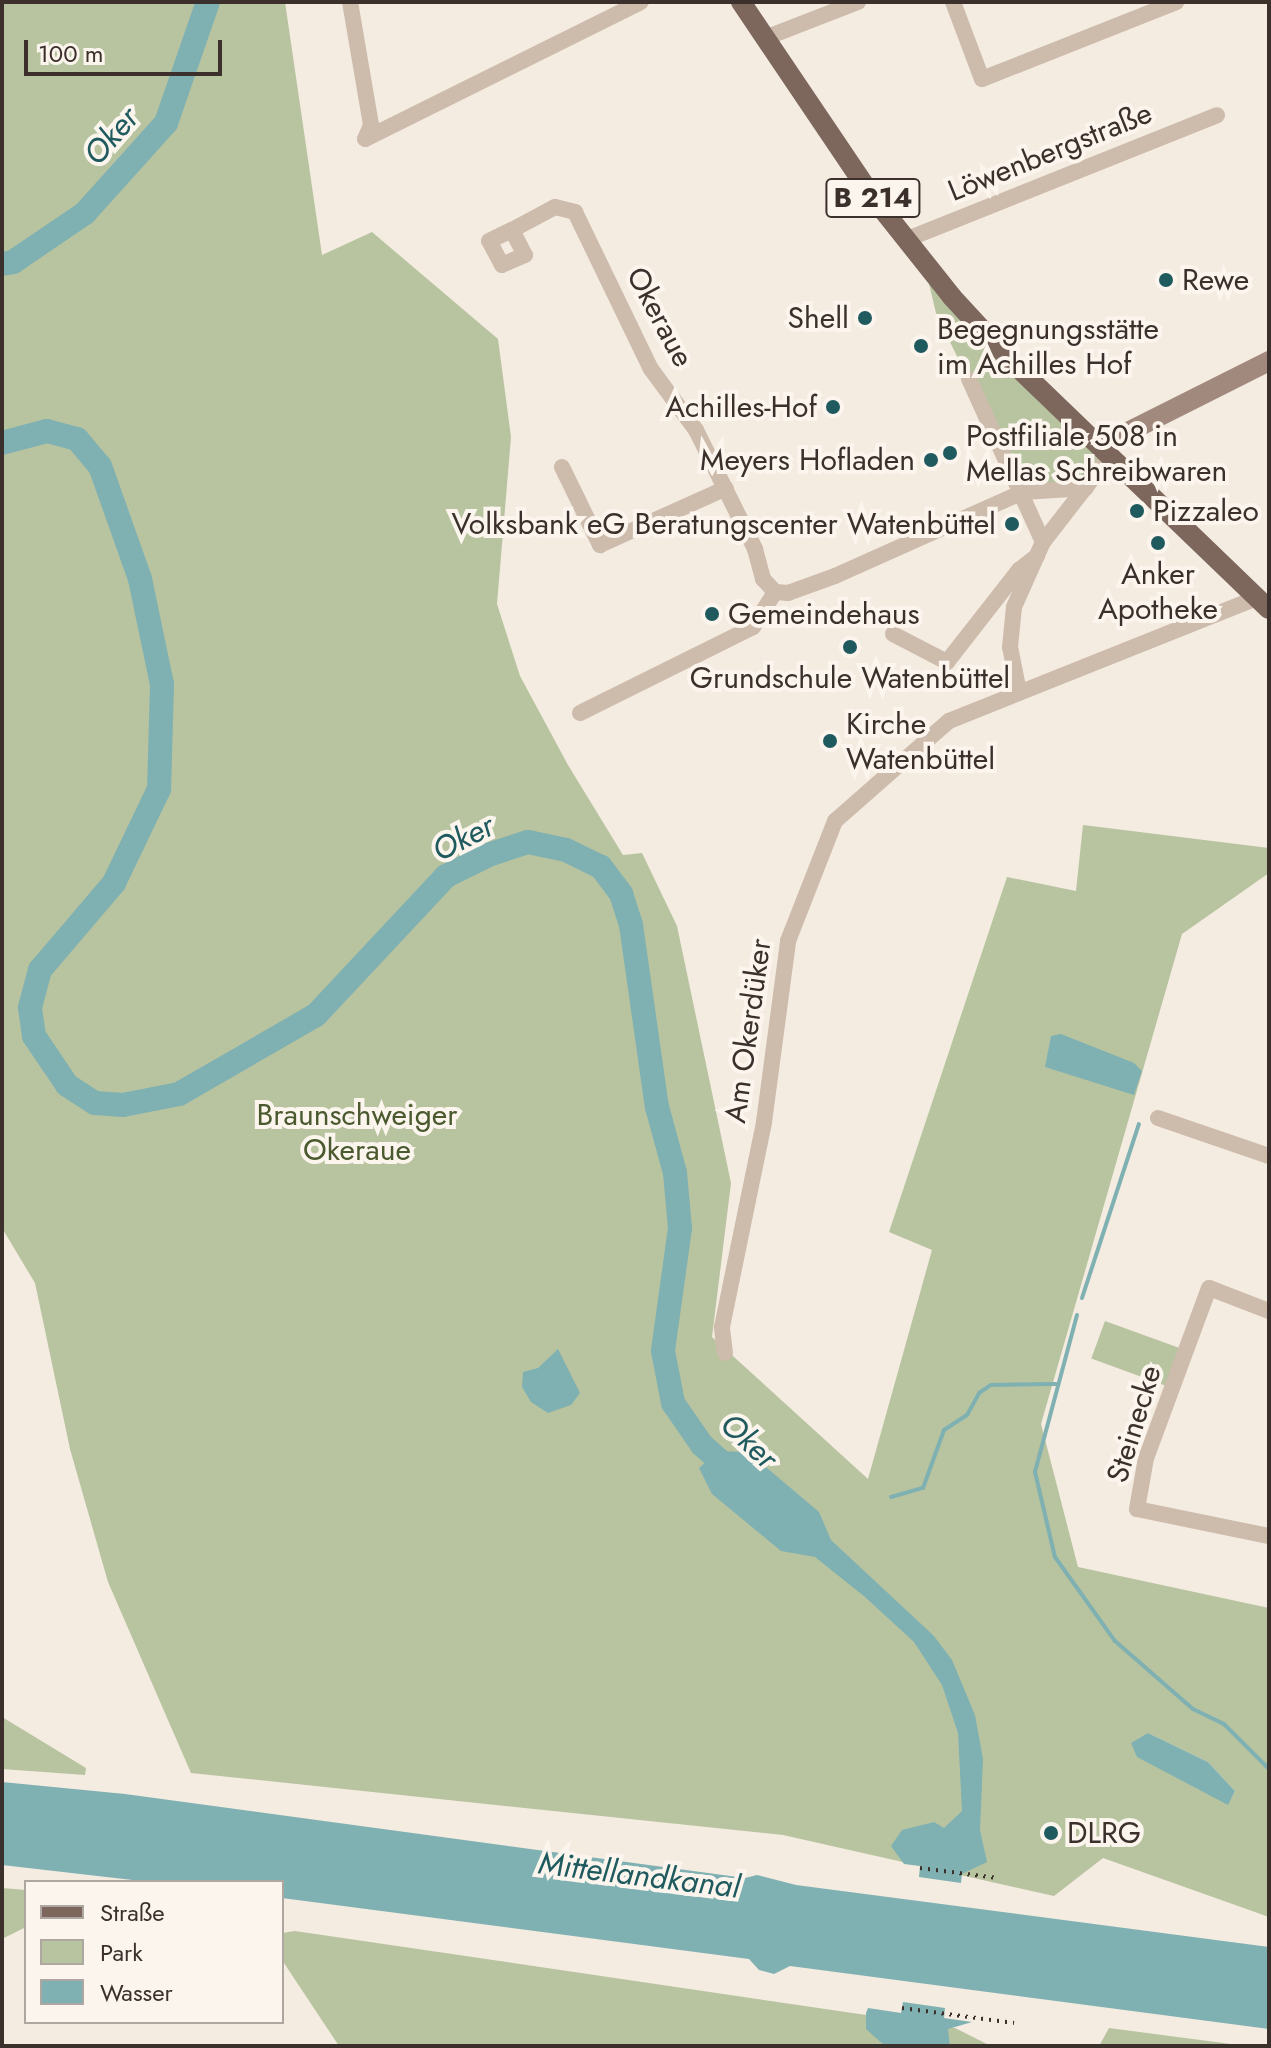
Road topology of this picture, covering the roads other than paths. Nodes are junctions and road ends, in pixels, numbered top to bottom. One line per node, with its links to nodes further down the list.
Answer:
1 (350, 2): 2 (street)
2 (641, 2)
3 (741, 2): 7 (main road, B 214)
4 (858, 2): 7 (street)
5 (953, 2): 6 (street)
6 (1176, 2)
7 (765, 38): 10 (main road, B 214)
8 (1217, 115): 10 (street, Löwenbergstraße)
9 (512, 230): 15 (street, Okeraue)
10 (905, 240): 13 (main road, B 214)
11 (1269, 361): 13 (main road)
12 (969, 379): 17 (street)
13 (1105, 451): 16 (street); 20 (main road, B 214)
14 (562, 467): 15 (street)
15 (726, 488): 19 (street, Okeraue)
16 (1086, 488): 17 (street); 18 (street)
17 (1023, 492): 18 (street); 19 (street)
18 (1042, 547): 21 (street); 22 (street)
19 (775, 592): 23 (street)
20 (1263, 604): 22 (street, Am Okerdüker)
21 (893, 634)
22 (1019, 692): 27 (street, Am Okerdüker)
23 (580, 713)
24 (1158, 1118): 25 (street)
25 (1269, 1156)
26 (1269, 1311): 28 (street, Steinecke)
27 (725, 1353)
28 (1269, 1536)

